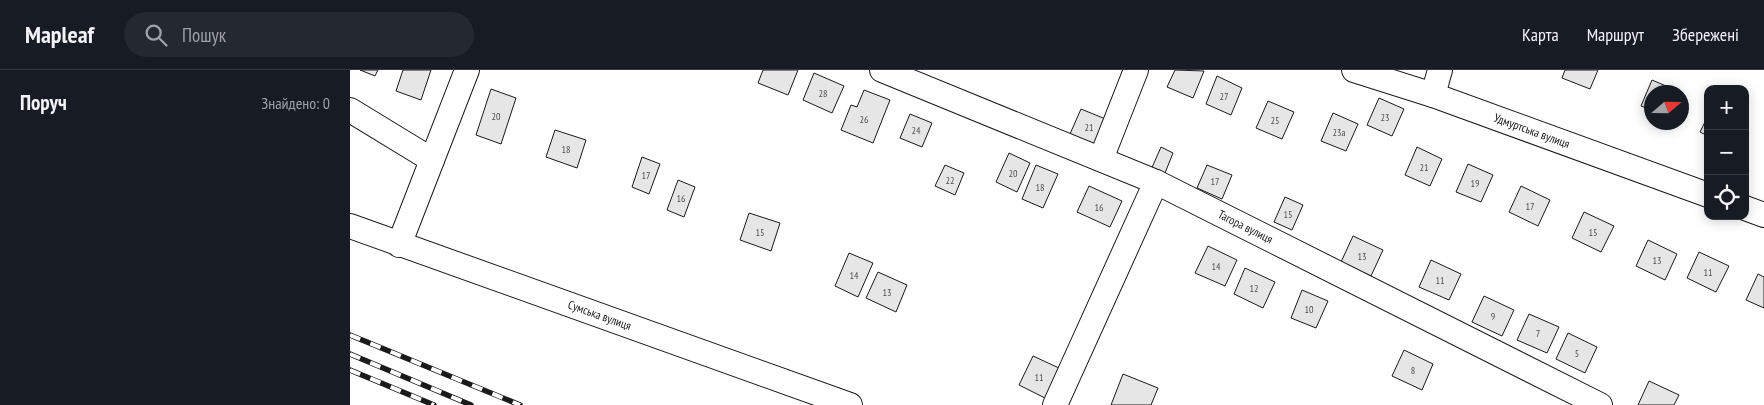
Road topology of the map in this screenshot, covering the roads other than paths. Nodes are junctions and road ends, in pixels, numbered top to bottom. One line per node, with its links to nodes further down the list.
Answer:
1 (467, 70): 8 (street)
2 (882, 70): 9 (street, Тагора вулиця)
3 (1136, 70): 9 (street)
4 (1354, 70): 6 (street, Удмуртська вулиця)
5 (1440, 70): 6 (street)
6 (1433, 95): 11 (street, Удмуртська вулиця)
7 (350, 110): 8 (street)
8 (432, 160): 15 (street)
9 (1101, 160): 10 (street, Тагора вулиця)
10 (1156, 182): 17 (street); 18 (street, Тагора вулиця)
11 (1704, 194)
12 (1749, 209): 13 (street)
13 (1764, 215)
14 (350, 226): 15 (street, Сумська вулиця)
15 (399, 245): 16 (street, Сумська вулиця)
16 (850, 405)
17 (1055, 405)
18 (1600, 405)

